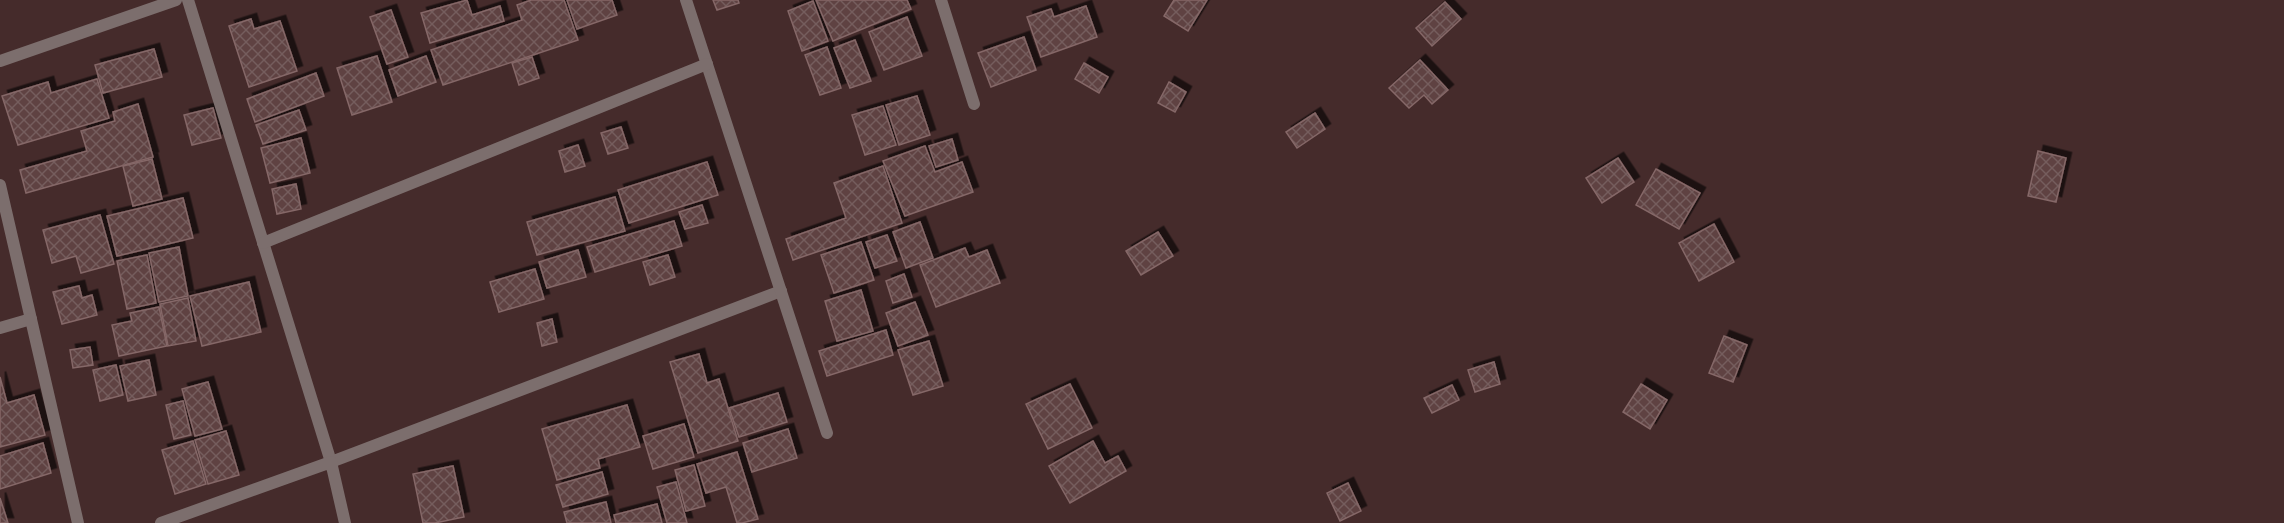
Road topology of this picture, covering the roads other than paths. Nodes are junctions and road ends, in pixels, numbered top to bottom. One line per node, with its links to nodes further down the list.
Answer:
1 (176, 0): 5 (street)
2 (188, 0): 9 (street)
3 (686, 0): 6 (street)
4 (941, 0): 7 (street)
5 (0, 61)
6 (707, 64): 9 (street); 10 (street)
7 (974, 104)
8 (0, 185): 11 (street)
9 (263, 243): 14 (street)
10 (781, 291): 13 (street); 14 (street)
11 (31, 319): 12 (street); 15 (street)
12 (0, 328)
13 (827, 433)
14 (331, 462): 16 (street); 17 (street)
15 (78, 523)
16 (160, 523)
17 (345, 523)

